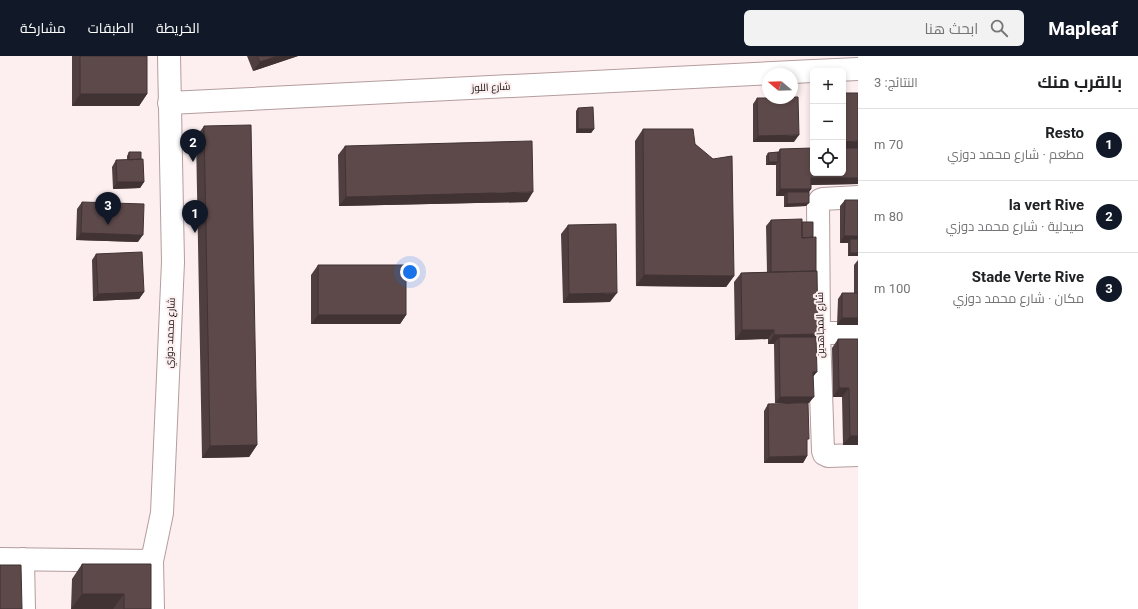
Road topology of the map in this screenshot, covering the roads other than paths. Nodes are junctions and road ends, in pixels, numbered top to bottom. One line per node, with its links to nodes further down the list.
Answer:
1 (169, 56): 5 (street, شارع محمد دوزي)
2 (858, 69): 3 (street, شارع اللوز)
3 (846, 70)
4 (810, 71): 5 (street, شارع اللوز)
5 (169, 103): 12 (street, شارع محمد دوزي)
6 (858, 197): 7 (street, شارع المجاهدين)
7 (819, 333): 8 (street); 9 (street, شارع المجاهدين)
8 (858, 333)
9 (858, 455)
10 (0, 558): 11 (street)
11 (23, 559): 12 (street); 13 (street)
12 (152, 561): 14 (street, شارع محمد دوزي)
13 (24, 609)
14 (153, 609)

